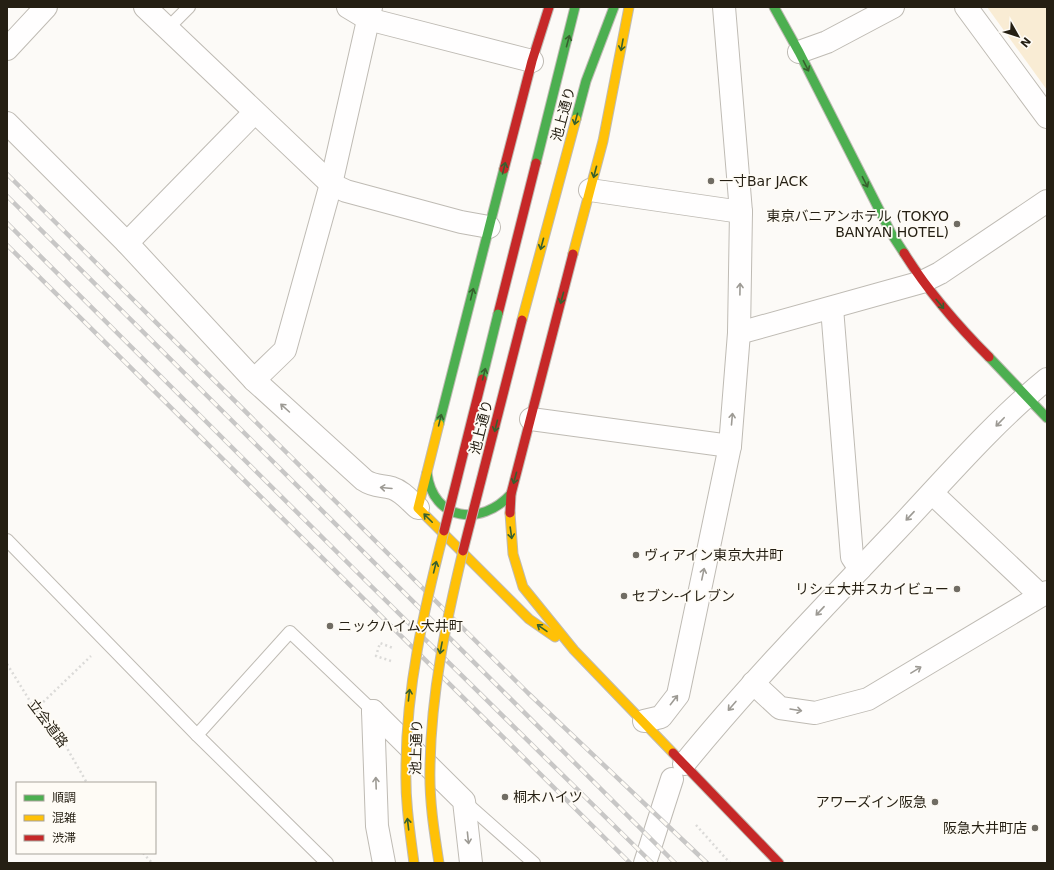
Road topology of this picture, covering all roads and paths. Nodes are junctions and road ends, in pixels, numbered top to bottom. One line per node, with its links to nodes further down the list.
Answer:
1 (46, 7): 15 (street)
2 (144, 7): 14 (street)
3 (189, 7): 14 (lane)
4 (348, 7): 13 (street)
5 (549, 7): 17 (main road)
6 (575, 7): 61 (main road, 池上通り, one-way to 6, bridge)
7 (614, 7): 62 (main road, 池上通り, one-way to 62, bridge)
8 (629, 7): 22 (main road, one-way to 22)
9 (724, 7): 24 (street)
10 (774, 7): 16 (main road)
11 (893, 7): 16 (street)
12 (966, 7): 19 (street)
13 (370, 13): 17 (street); 21 (street)
14 (167, 29): 18 (street)
15 (7, 49)
16 (799, 52): 27 (main road, one-way to 27)
17 (532, 61): 25 (main road, one-way to 17)
18 (254, 113): 21 (street); 26 (street)
19 (1047, 117)
20 (7, 123): 26 (street)
21 (331, 184): 25 (street); 31 (street)
22 (590, 190): 24 (street); 33 (main road, one-way to 33)
23 (1047, 201): 27 (street)
24 (741, 212): 29 (street, one-way to 24)
25 (489, 227): 36 (main road, one-way to 25)
26 (127, 243): 31 (street)
27 (922, 282): 28 (street); 32 (main road, one-way to 32)
28 (832, 308): 29 (street); 41 (street)
29 (739, 333): 35 (street, one-way to 29)
30 (1047, 379): 32 (street)
31 (254, 380): 39 (street, one-way to 31)
32 (1027, 395): 34 (main road); 37 (street, one-way to 37)
33 (531, 418): 35 (street); 38 (main road, one-way to 38)
34 (1047, 418)
35 (730, 446): 51 (street, one-way to 35)
36 (427, 473): 38 (main road); 39 (main road)
37 (932, 493): 41 (street, one-way to 41); 42 (street)
38 (511, 494): 45 (main road, one-way to 45)
39 (418, 508): 45 (main road, one-way to 39)
40 (7, 540): 43 (lane)
41 (860, 569): 48 (street, one-way to 48)
42 (1044, 594): 48 (street, one-way to 42)
43 (106, 641): 49 (path); 52 (lane)
44 (394, 648): 46 (path)
45 (574, 650): 51 (main road)
46 (398, 663)
47 (7, 664): 49 (path, 立会道路)
48 (753, 683): 53 (street, one-way to 53)
49 (36, 709): 54 (path, 立会道路)
50 (373, 711): 52 (lane); 55 (street); 60 (street, one-way to 50)
51 (644, 721): 53 (main road)
52 (197, 735): 59 (lane)
53 (678, 772): 65 (street); 67 (main road)
54 (86, 782)
55 (464, 801): 63 (street, one-way to 63); 64 (lane)
56 (696, 825): 66 (path)
57 (144, 854): 58 (path)
58 (152, 863)
59 (327, 863)
60 (384, 863)
61 (414, 863)
62 (439, 863)
63 (471, 863)
64 (534, 863)
65 (645, 863)
66 (730, 863)
67 (779, 863)

